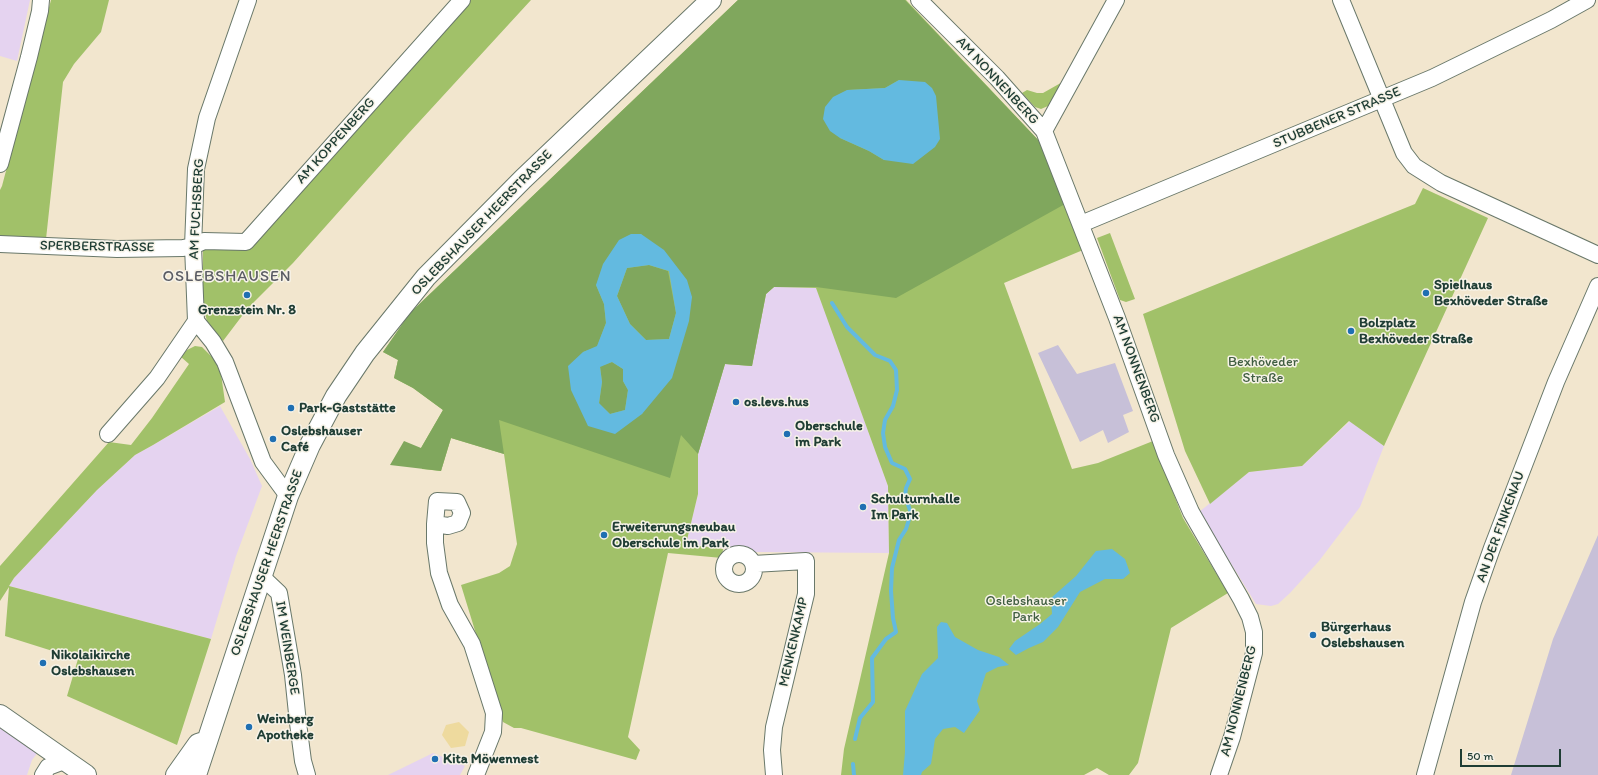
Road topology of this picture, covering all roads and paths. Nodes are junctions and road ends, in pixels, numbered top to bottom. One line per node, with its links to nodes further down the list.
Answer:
1 (41, 0): 11 (street)
2 (248, 0): 14 (street, AM FUCHSBERG)
3 (462, 0): 14 (street, AM KOPPENBERG)
4 (711, 0): 19 (main road, OSLEBSHAUSER HEERSTRASSE)
5 (919, 0): 10 (street, AM NONNENBERG)
6 (1116, 0): 10 (street)
7 (1341, 0): 9 (street)
8 (1587, 0): 9 (street, STUBBENER STRASSE)
9 (1381, 100): 12 (street, STUBBENER STRASSE); 15 (street)
10 (1044, 131): 12 (street, AM NONNENBERG)
11 (0, 164)
12 (1081, 224): 33 (street, AM NONNENBERG)
13 (0, 244): 14 (street, SPERBERSTRASSE)
14 (193, 246): 17 (street, AM FUCHSBERG)
15 (1598, 255)
16 (1598, 286): 34 (street, AN DER FINKENAU)
17 (196, 321): 18 (street); 19 (street)
18 (108, 434)
19 (288, 496): 22 (main road, OSLEBSHAUSER HEERSTRASSE)
20 (435, 524): 31 (street)
21 (753, 564): 32 (street, MENKENKAMP)
22 (261, 576): 24 (main road, OSLEBSHAUSER HEERSTRASSE); 30 (street, IM WEINBERGE)
23 (0, 715): 25 (main road)
24 (208, 740): 28 (main road); 29 (main road, OSLEBSHAUSER HEERSTRASSE)
25 (64, 761): 26 (street); 27 (main road)
26 (43, 775)
27 (86, 775)
28 (176, 775)
29 (196, 775)
30 (307, 775)
31 (476, 775)
32 (774, 775)
33 (1219, 775)
34 (1425, 775)

